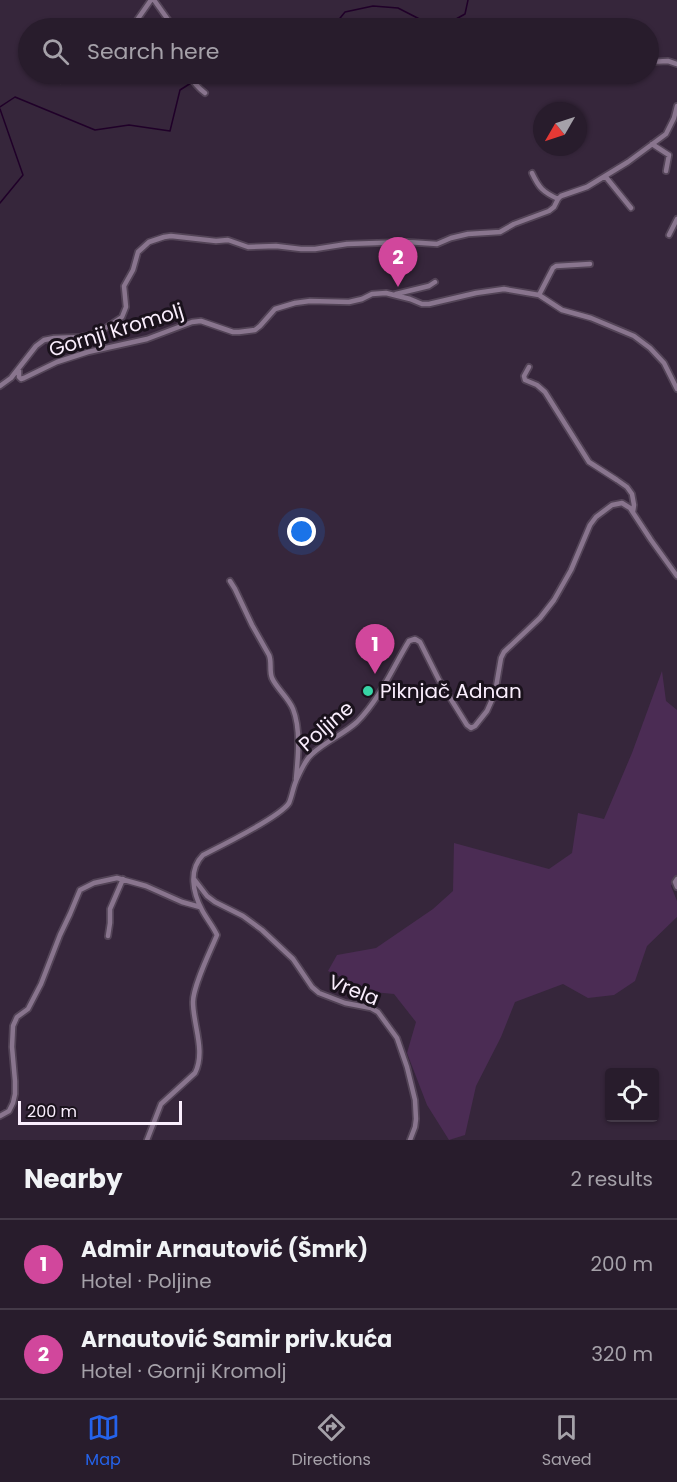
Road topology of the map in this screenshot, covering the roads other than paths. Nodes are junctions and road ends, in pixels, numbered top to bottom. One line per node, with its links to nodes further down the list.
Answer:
1 (153, 0): 2 (street); 3 (street)
2 (139, 18)
3 (166, 18)
4 (659, 61): 5 (street)
5 (677, 64)
6 (196, 84): 7 (street)
7 (205, 93)
8 (677, 106): 9 (street)
9 (652, 144): 10 (street); 12 (street)
10 (666, 171)
11 (532, 173): 13 (street)
12 (605, 176): 13 (street); 14 (street)
13 (558, 199): 22 (street)
14 (631, 208)
15 (677, 219): 16 (street)
16 (669, 235)
17 (590, 264): 20 (street)
18 (435, 282): 19 (street)
19 (394, 295): 20 (street, Gornji Kromolj); 22 (street, Gornji Kromolj)
20 (539, 295): 24 (street, Gornji Kromolj)
21 (529, 368): 25 (street)
22 (19, 370): 23 (street)
23 (0, 386)
24 (676, 387)
25 (633, 512): 26 (street); 28 (street, Poljine)
26 (677, 576)
27 (230, 581): 28 (street)
28 (296, 782): 30 (street, Poljine)
29 (123, 879): 33 (street); 34 (street); 35 (street)
30 (194, 879): 33 (street); 37 (street, Vrela)
31 (677, 879): 32 (street)
32 (677, 887)
33 (200, 907): 36 (street)
34 (108, 936)
35 (0, 1116)
36 (147, 1140)
37 (410, 1140)

